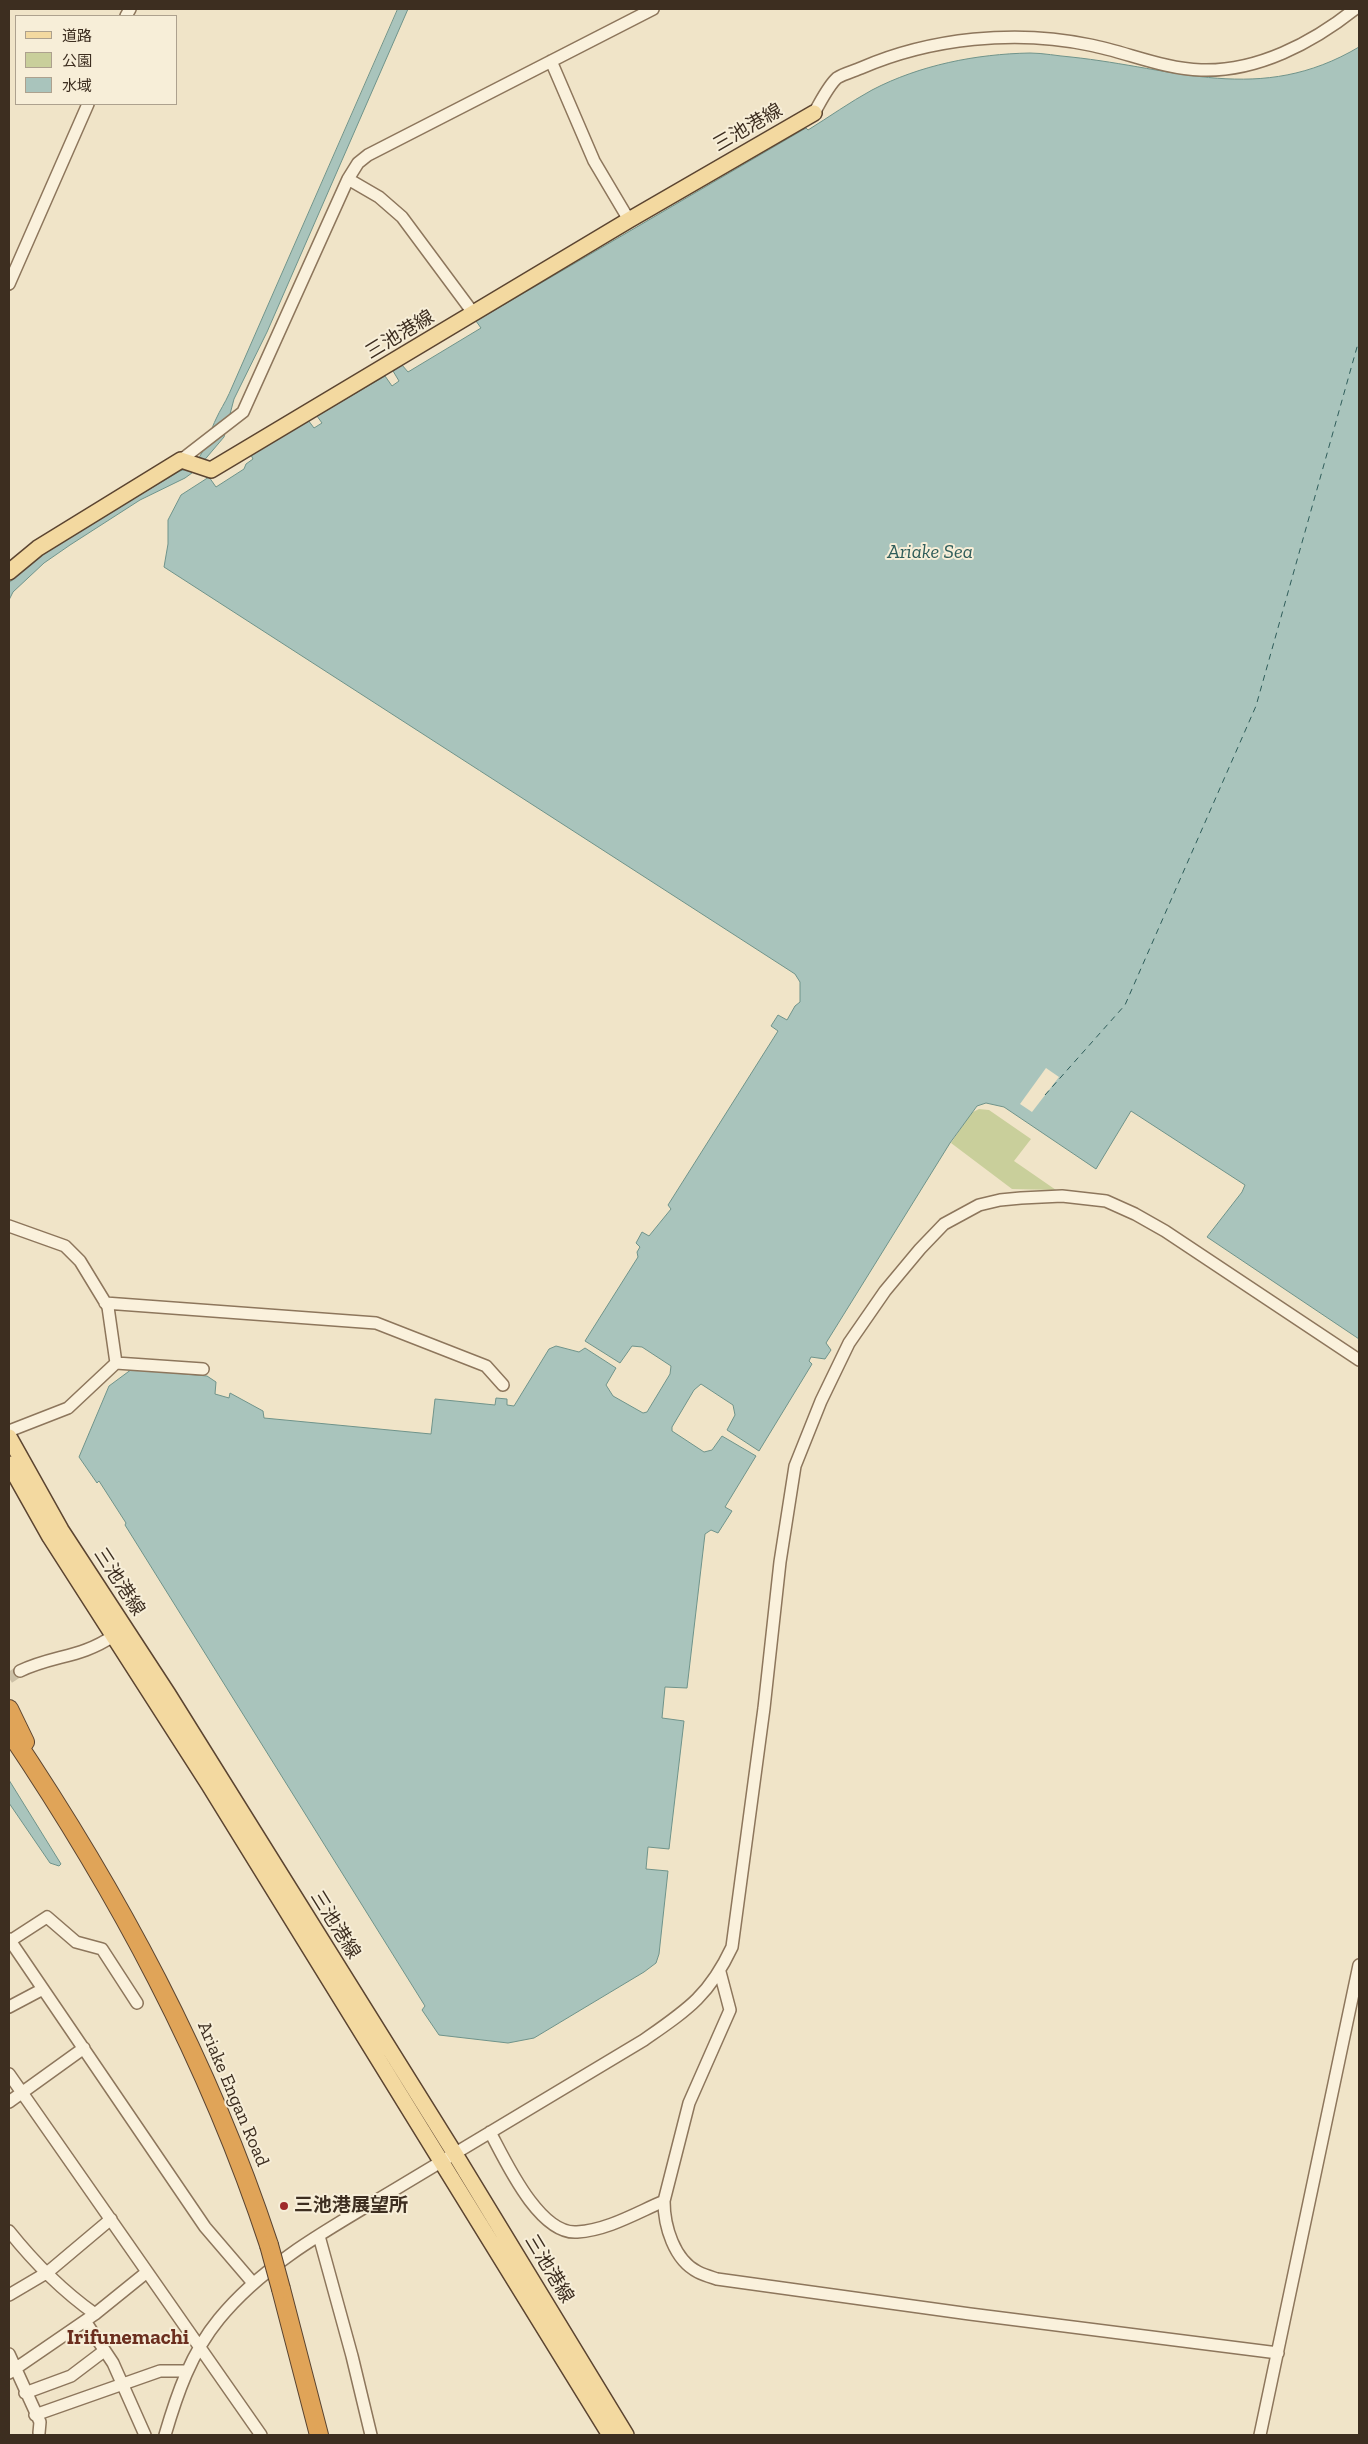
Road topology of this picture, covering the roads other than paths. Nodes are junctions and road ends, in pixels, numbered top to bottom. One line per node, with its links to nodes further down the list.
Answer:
1 (653, 9): 3 (street)
2 (1355, 9): 5 (street)
3 (551, 61): 6 (street); 7 (street)
4 (88, 105): 8 (street)
5 (814, 113): 7 (main road, 三池港線)
6 (348, 179): 9 (street); 10 (street)
7 (629, 220): 9 (main road, 三池港線)
8 (9, 284)
9 (474, 314): 10 (main road, 三池港線)
10 (192, 464): 11 (main road, 三池港線)
11 (9, 572)
12 (9, 1226): 13 (street)
13 (105, 1303): 15 (street); 17 (street)
14 (1359, 1360): 28 (street)
15 (116, 1363): 16 (street); 18 (street)
16 (203, 1369)
17 (503, 1385)
18 (9, 1431)
19 (9, 1437): 37 (main road, 三池港線)
20 (9, 1464): 21 (main road, 三池港線)
21 (113, 1636): 22 (street); 38 (main road, 三池港線)
22 (20, 1671)
23 (9, 1709): 25 (highway)
24 (9, 1731): 25 (highway)
25 (51, 1794): 62 (highway, Ariake Engan Road, bridge)
26 (9, 1940): 29 (street); 30 (street)
27 (1359, 1965): 52 (street)
28 (720, 1972): 36 (street); 39 (street)
29 (43, 1988): 31 (street); 32 (street)
30 (137, 2003)
31 (9, 2006)
32 (84, 2048): 34 (street); 45 (street)
33 (9, 2074): 34 (street)
34 (22, 2091): 35 (street); 40 (street)
35 (9, 2102)
36 (490, 2132): 37 (street); 39 (street)
37 (456, 2154): 38 (street); 65 (main road, 三池港線)
38 (442, 2162): 42 (street); 64 (main road, 三池港線)
39 (664, 2201): 52 (street)
40 (111, 2219): 43 (street); 44 (street)
41 (9, 2231): 43 (street)
42 (319, 2236): 45 (street); 63 (street)
43 (48, 2272): 46 (street); 47 (street)
44 (147, 2272): 47 (street); 49 (street)
45 (253, 2282): 49 (street)
46 (9, 2295)
47 (96, 2314): 48 (street)
48 (85, 2321): 50 (street); 53 (street)
49 (199, 2346): 54 (street); 61 (street)
50 (104, 2351): 55 (street); 56 (street)
51 (9, 2354): 53 (street)
52 (1278, 2354): 66 (street)
53 (12, 2371): 56 (street)
54 (188, 2371): 55 (street); 60 (street)
55 (123, 2385): 57 (street); 59 (street)
56 (25, 2393): 57 (street)
57 (35, 2415): 58 (street)
58 (39, 2434)
59 (145, 2435)
60 (165, 2435)
61 (261, 2435)
62 (319, 2435)
63 (371, 2435)
64 (610, 2435)
65 (626, 2435)
66 (1260, 2435)

